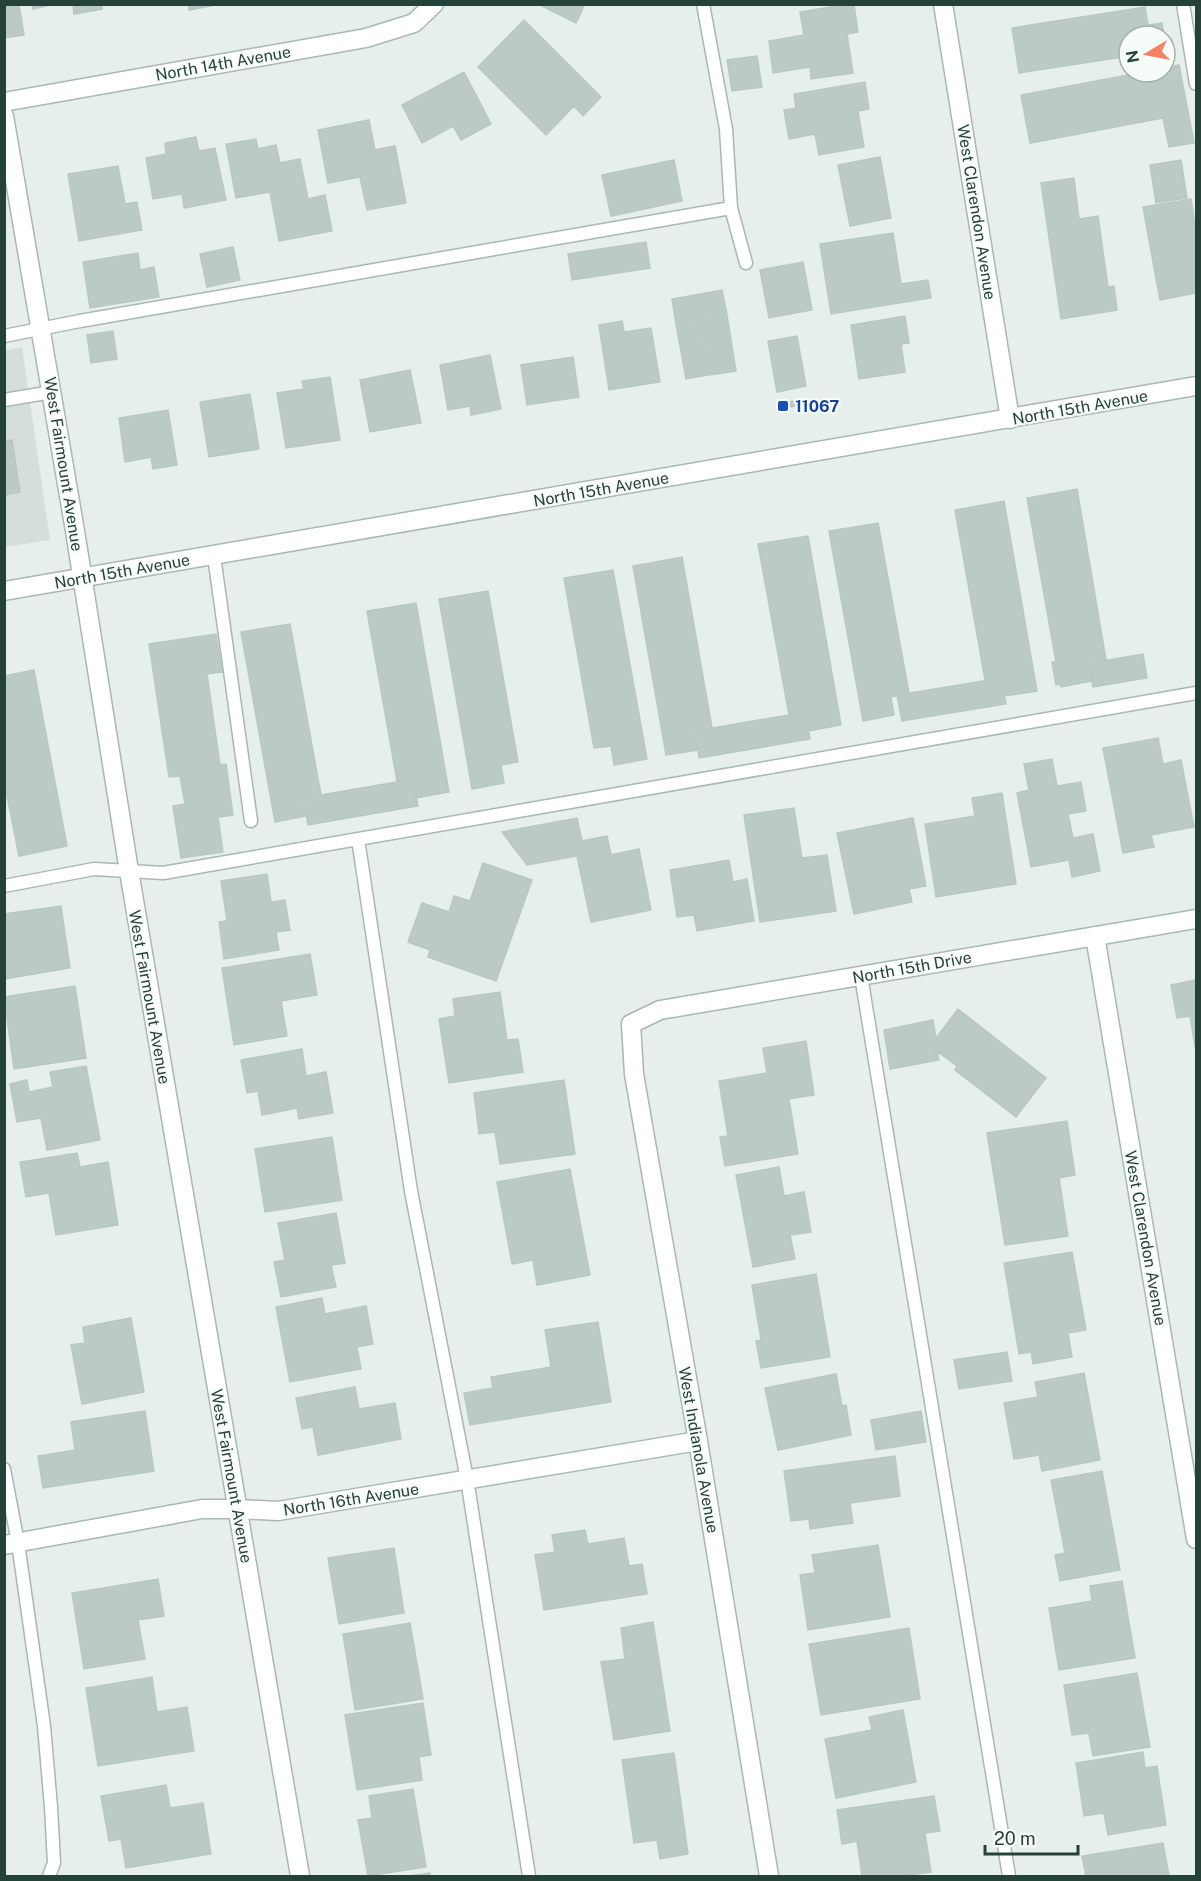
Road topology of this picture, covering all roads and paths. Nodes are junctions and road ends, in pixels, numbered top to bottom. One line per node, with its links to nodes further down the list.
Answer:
1 (434, 4): 6 (street, North 14th Avenue)
2 (703, 4): 8 (lane)
3 (943, 4): 15 (street, West Clarendon Avenue)
4 (1183, 4): 5 (lane)
5 (1197, 84)
6 (4, 102)
7 (4, 116): 10 (street, West Fairmount Avenue)
8 (731, 208): 9 (lane); 10 (lane)
9 (746, 263)
10 (41, 329): 11 (lane); 13 (street, West Fairmount Avenue)
11 (4, 336)
12 (1197, 386): 15 (street, North 15th Avenue)
13 (52, 392): 14 (lane); 17 (street, West Fairmount Avenue)
14 (4, 400)
15 (1010, 419): 16 (street, North 15th Avenue)
16 (214, 556): 17 (street, North 15th Avenue); 20 (lane)
17 (82, 579): 18 (street, North 15th Avenue); 22 (street, West Fairmount Avenue)
18 (4, 591)
19 (1197, 693): 21 (lane)
20 (251, 821)
21 (358, 839): 22 (lane); 30 (lane)
22 (129, 871): 23 (lane); 31 (street, West Fairmount Avenue)
23 (4, 886)
24 (1197, 919): 25 (street, North 15th Drive)
25 (1095, 936): 26 (street, North 15th Drive); 32 (street, West Clarendon Avenue)
26 (861, 976): 27 (street, North 15th Drive); 38 (lane)
27 (631, 1024): 28 (street, West Indianola Avenue)
28 (698, 1441): 30 (street, North 16th Avenue); 37 (street, West Indianola Avenue)
29 (4, 1469): 33 (lane)
30 (467, 1479): 31 (street, North 16th Avenue); 36 (lane)
31 (238, 1509): 33 (street, North 16th Avenue); 35 (street, West Fairmount Avenue)
32 (1197, 1539)
33 (11, 1544): 34 (lane)
34 (49, 1876)
35 (300, 1876)
36 (529, 1876)
37 (769, 1876)
38 (1009, 1876)

